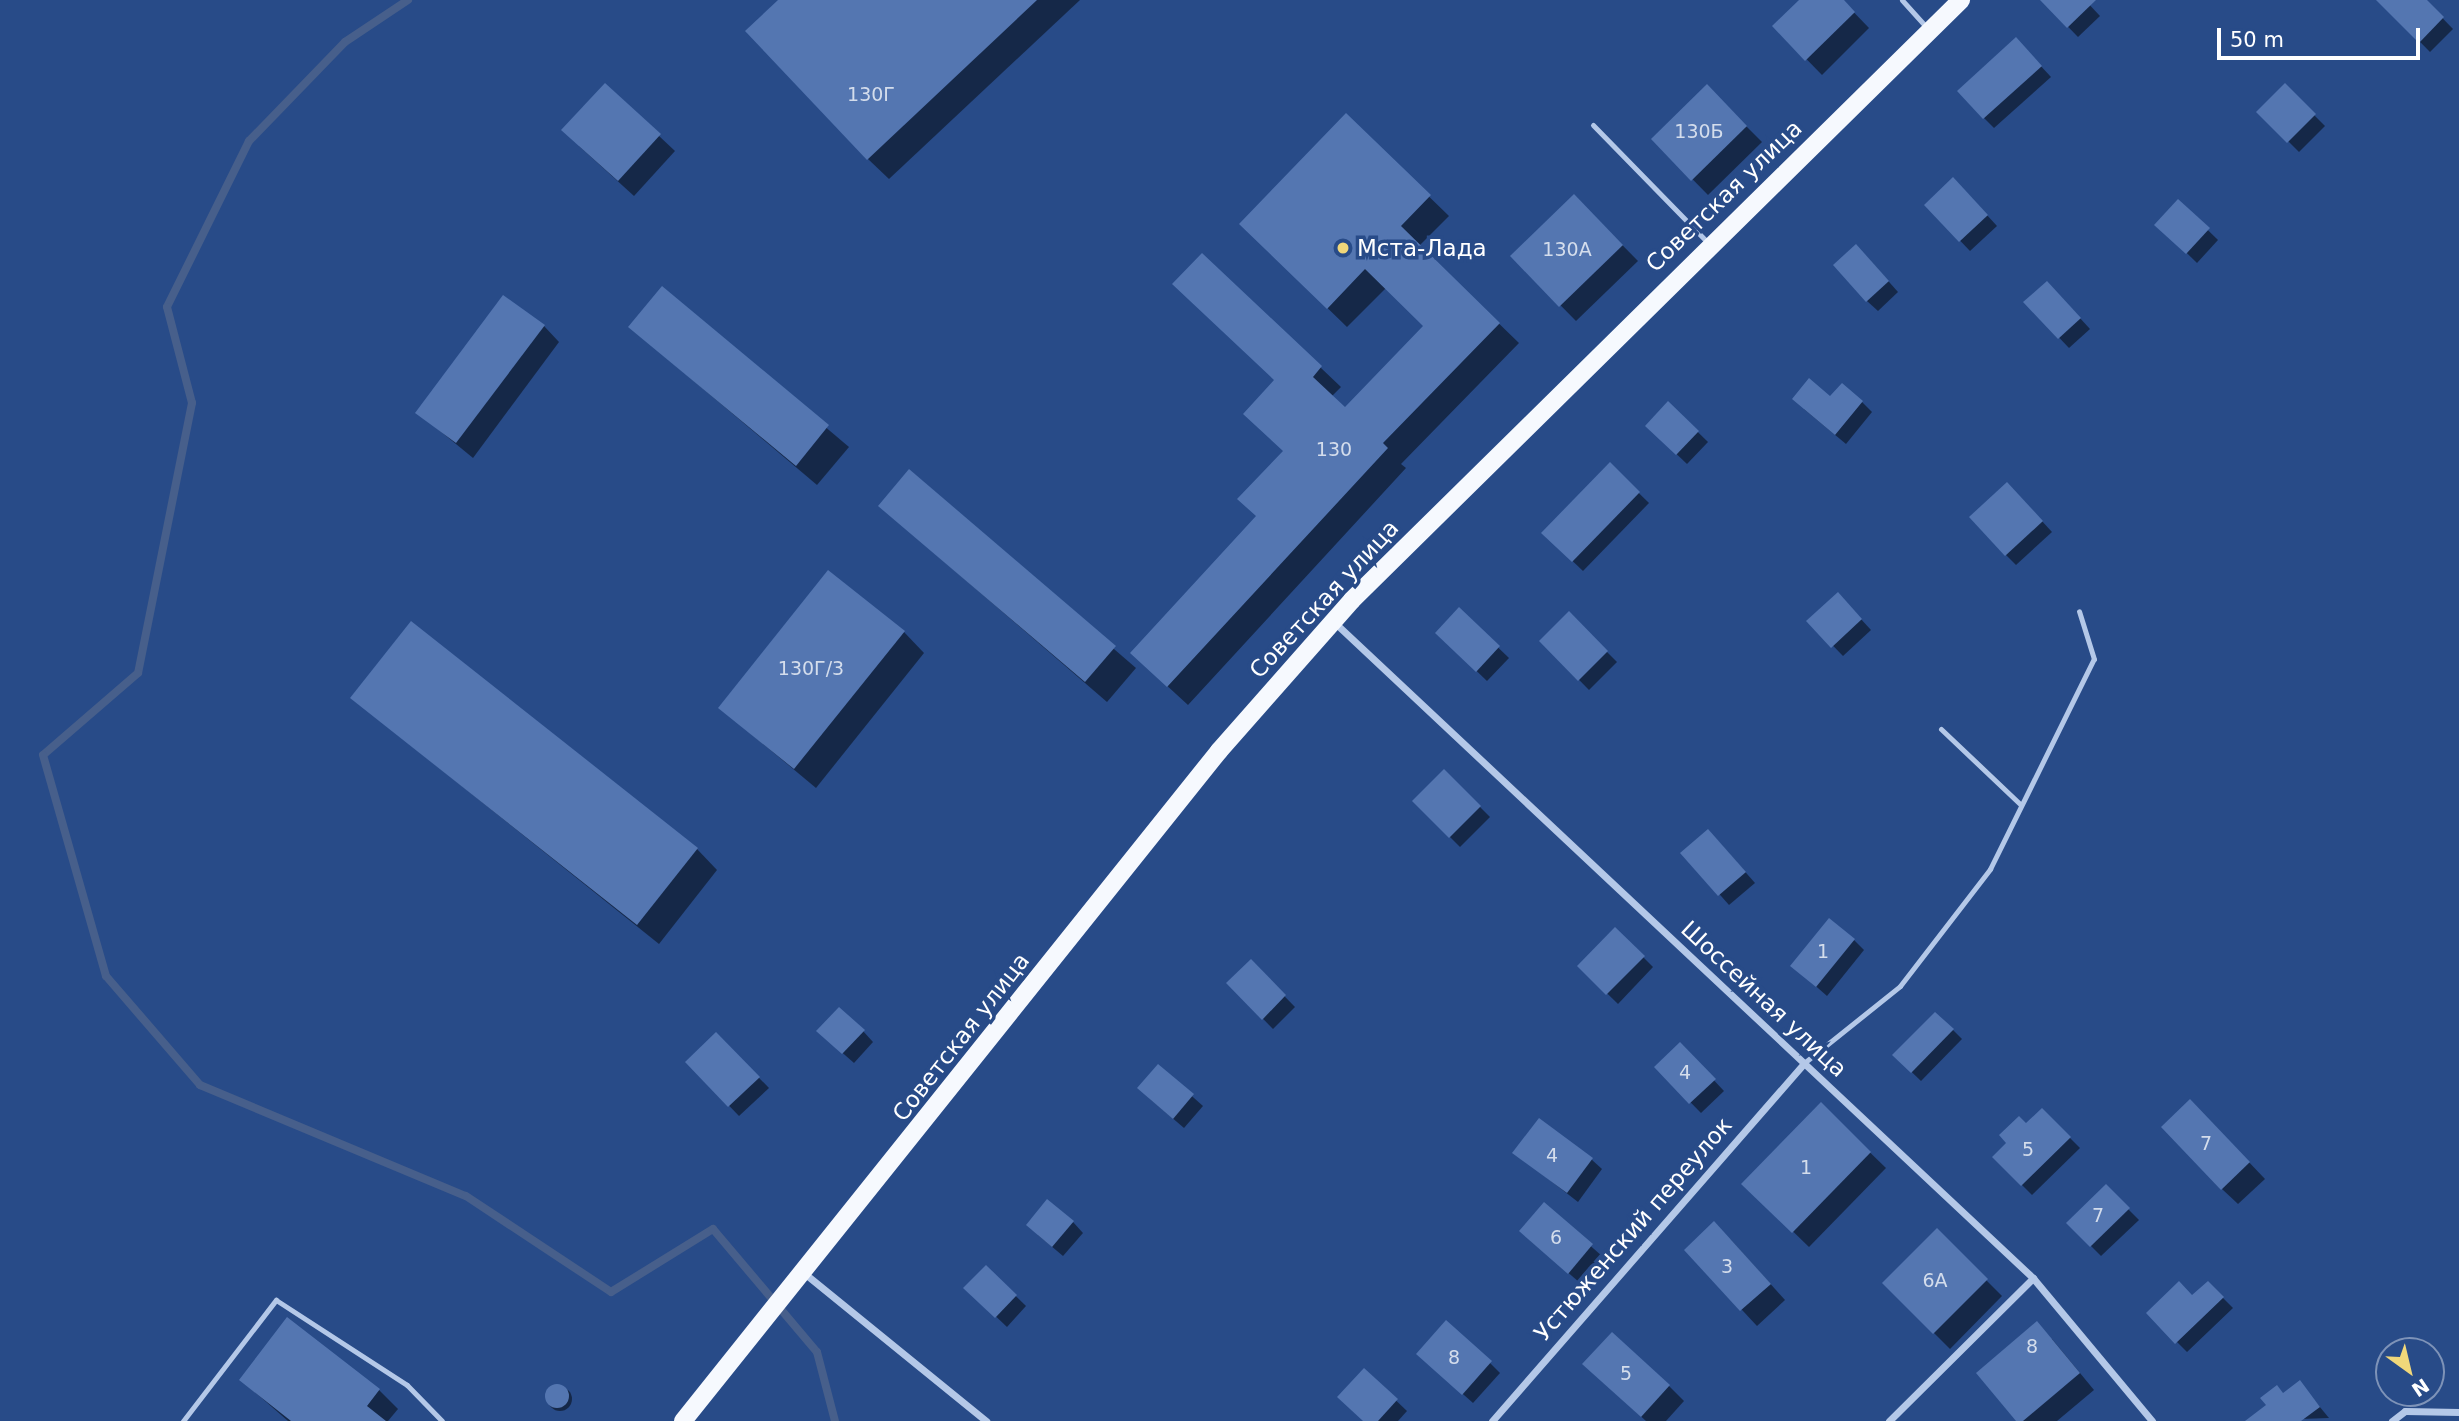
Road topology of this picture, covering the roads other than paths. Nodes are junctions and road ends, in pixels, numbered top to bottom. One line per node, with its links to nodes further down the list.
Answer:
1 (1902, 0): 3 (lane)
2 (1961, 0): 3 (main road, Советская улица)
3 (1929, 31): 5 (main road, Советская улица)
4 (1593, 125): 5 (lane)
5 (1710, 244): 7 (main road, Советская улица)
6 (2079, 611): 9 (lane)
7 (1334, 621): 10 (street, Шоссейная улица); 11 (main road, Советская улица)
8 (1941, 729): 9 (lane)
9 (2021, 805): 10 (lane)
10 (1804, 1063): 12 (street, Шоссейная улица); 18 (street, Устюженский переулок)
11 (804, 1273): 16 (main road, Советская улица); 17 (street)
12 (2033, 1278): 19 (street); 20 (street, Шоссейная улица)
13 (2459, 1412): 21 (street)
14 (183, 1421): 15 (lane)
15 (442, 1421)
16 (683, 1421)
17 (986, 1421)
18 (1492, 1421)
19 (1889, 1421)
20 (2152, 1421)
21 (2392, 1421)

